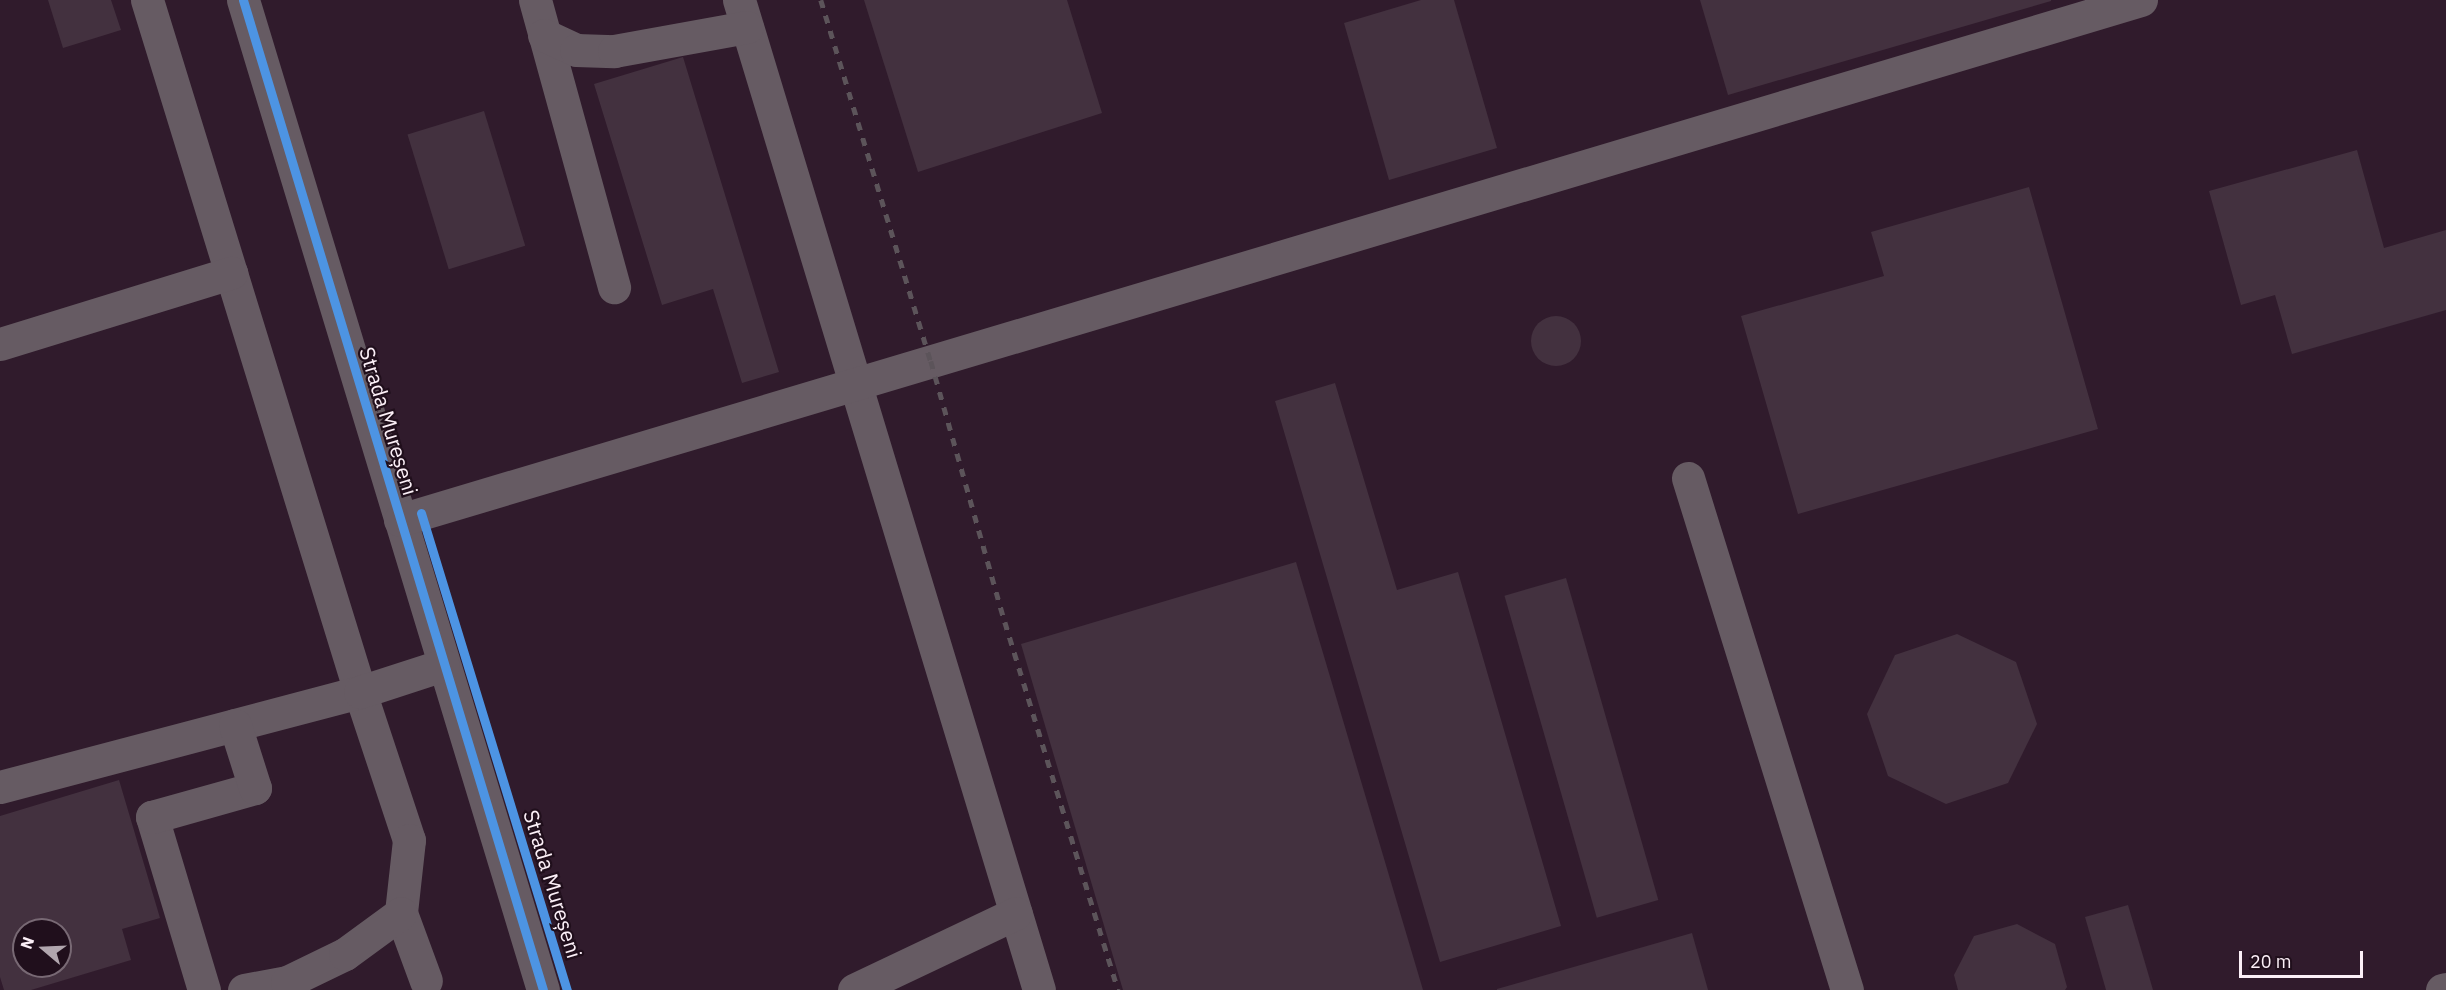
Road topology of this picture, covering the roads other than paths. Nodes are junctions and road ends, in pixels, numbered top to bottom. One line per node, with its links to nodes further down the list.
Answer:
1 (147, 0): 7 (street)
2 (243, 0): 12 (street, Strada Mureșeni)
3 (535, 0): 6 (street)
4 (2141, 0): 10 (street)
5 (743, 14): 6 (street); 10 (street)
6 (544, 35): 8 (street)
7 (231, 273): 9 (street); 14 (street)
8 (614, 288)
9 (0, 344)
10 (856, 383): 12 (street); 18 (street)
11 (1688, 478): 25 (street)
12 (400, 520): 13 (street, Strada Mureșeni)
13 (443, 665): 14 (street); 22 (street, Strada Mureșeni)
14 (360, 692): 15 (street); 17 (street)
15 (235, 725): 16 (street); 20 (street)
16 (0, 787)
17 (400, 913): 19 (street); 21 (street)
18 (1016, 914): 23 (street); 24 (street)
19 (426, 981)
20 (204, 990)
21 (244, 990)
22 (543, 990)
23 (854, 990)
24 (1039, 990)
25 (1847, 990)

